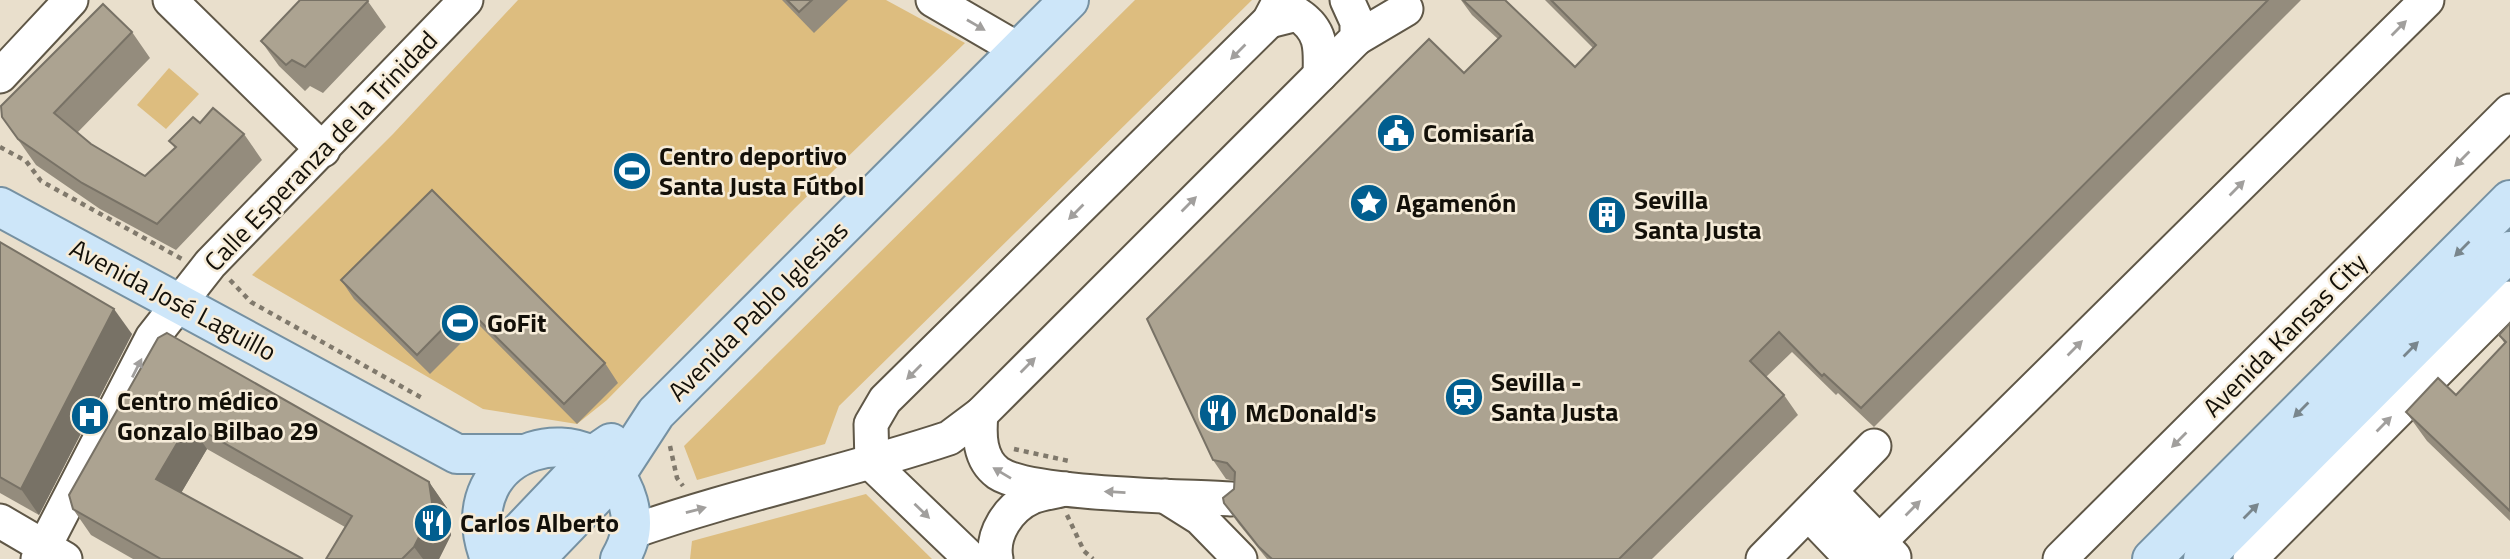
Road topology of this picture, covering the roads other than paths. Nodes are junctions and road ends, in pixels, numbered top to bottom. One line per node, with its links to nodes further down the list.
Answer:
1 (71, 0): 12 (street)
2 (170, 0): 14 (street)
3 (467, 0): 14 (street, Calle Esperanza de la Trinidad)
4 (933, 0): 10 (street, one-way to 10)
5 (1069, 0): 10 (main road, Avenida Pablo Iglesias)
6 (2427, 0): 34 (street, one-way to 6)
7 (1371, 4): 9 (street); 9 (street)
8 (1275, 10): 11 (street); 24 (street, one-way to 24)
9 (1357, 38): 11 (street)
10 (1018, 50): 25 (main road, Avenida Pablo Iglesias)
11 (1320, 75): 20 (street, one-way to 11)
12 (0, 76)
13 (2510, 111): 41 (street, Avenida Kansas City, one-way to 41)
14 (323, 150): 19 (street, Calle Esperanza de la Trinidad)
15 (2510, 200): 42 (main road, one-way to 42)
16 (0, 206): 19 (main road, Avenida José Laguillo)
17 (2510, 251): 43 (main road, one-way to 17)
18 (2510, 298): 44 (street, one-way to 18)
19 (179, 303): 22 (main road, Avenida José Laguillo); 33 (street, Calle Esperanza de la Trinidad, one-way to 19)
20 (981, 414): 24 (street); 26 (street, one-way to 20)
21 (1874, 446): 29 (street)
22 (457, 454): 23 (main road); 30 (main road)
23 (522, 454): 25 (main road); 30 (main road)
24 (872, 464): 32 (street, one-way to 24); 37 (street, one-way to 37)
25 (603, 466): 32 (main road); 35 (main road); 36 (main road)
26 (1067, 489): 27 (street, one-way to 26); 38 (street)
27 (1163, 495): 28 (street); 39 (street)
28 (1231, 499)
29 (1819, 502): 34 (street); 40 (street)
30 (481, 506): 35 (main road)
31 (0, 521): 33 (street)
32 (630, 549)
33 (49, 555)
34 (1871, 555)
35 (492, 559)
36 (535, 559)
37 (971, 559)
38 (996, 559)
39 (1240, 559)
40 (1763, 559)
41 (2060, 559)
42 (2152, 559)
43 (2203, 559)
44 (2250, 559)

